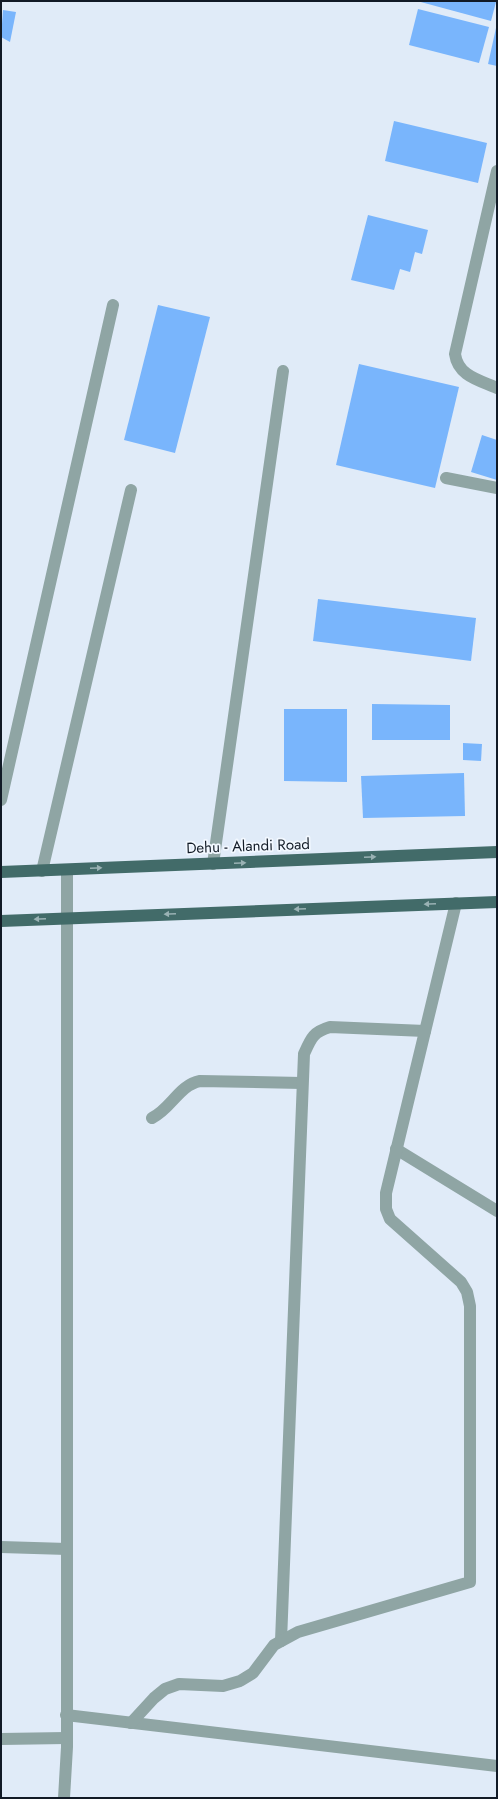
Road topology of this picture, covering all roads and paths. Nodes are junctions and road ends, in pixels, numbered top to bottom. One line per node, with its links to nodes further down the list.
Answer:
1 (497, 171): 4 (lane)
2 (113, 305): 8 (lane)
3 (283, 371): 10 (lane)
4 (497, 388)
5 (446, 478): 6 (lane)
6 (497, 488)
7 (131, 490): 12 (lane)
8 (1, 800)
9 (497, 852): 10 (main road, Dehu - Alandi Road, one-way to 9)
10 (213, 864): 11 (main road, Dehu - Alandi Road, one-way to 10)
11 (67, 870): 12 (main road, Dehu - Alandi Road); 16 (lane)
12 (42, 871): 13 (main road, Dehu - Alandi Road)
13 (1, 872)
14 (497, 902): 15 (main road)
15 (456, 903): 16 (main road, one-way to 16); 18 (lane)
16 (68, 918): 17 (main road, one-way to 17); 24 (lane)
17 (1, 921)
18 (424, 1031): 19 (lane); 21 (lane)
19 (302, 1082): 20 (lane); 25 (lane)
20 (152, 1118)
21 (396, 1149): 22 (lane); 25 (lane)
22 (497, 1211)
23 (1, 1547): 24 (lane)
24 (67, 1549): 26 (lane)
25 (281, 1641): 27 (lane)
26 (66, 1715): 27 (lane); 28 (lane)
27 (131, 1723): 30 (lane)
28 (66, 1738): 29 (lane); 31 (lane)
29 (1, 1739)
30 (497, 1766)
31 (64, 1798)

